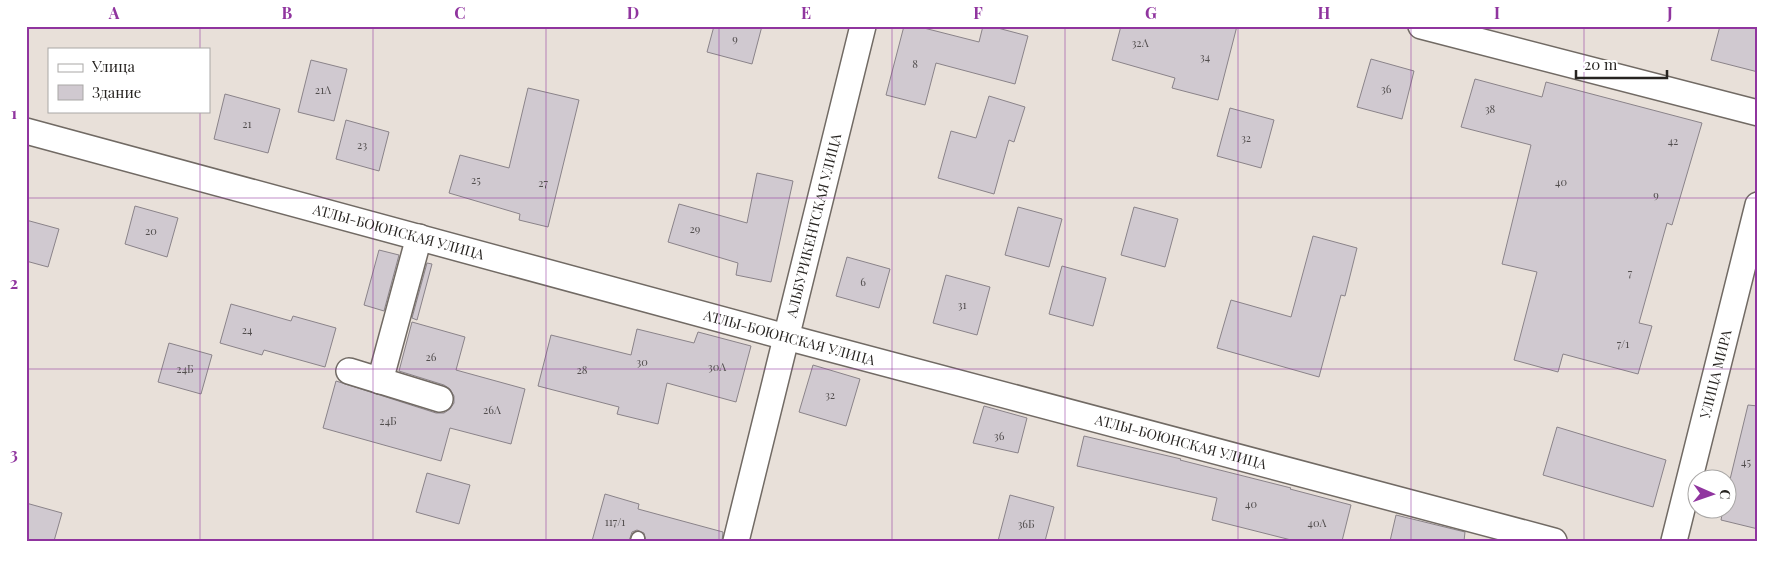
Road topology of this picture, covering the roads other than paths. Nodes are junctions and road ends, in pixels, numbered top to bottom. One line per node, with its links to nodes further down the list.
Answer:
1 (863, 26): 7 (street, АЛЬБУРИКЕНТСКАЯ УЛИЦА)
2 (1421, 26): 3 (street)
3 (1758, 113)
4 (26, 131): 6 (street, АТЛЫ-БОЮНСКАЯ УЛИЦА)
5 (1758, 205): 13 (street, УЛИЦА МИРА)
6 (420, 237): 7 (street, АТЛЫ-БОЮНСКАЯ УЛИЦА); 9 (street)
7 (786, 337): 11 (street, АЛЬБУРИКЕНТСКАЯ УЛИЦА); 12 (street, АТЛЫ-БОЮНСКАЯ УЛИЦА)
8 (349, 371): 9 (street)
9 (380, 381): 10 (street)
10 (440, 399)
11 (736, 541)
12 (1554, 541)
13 (1674, 541)

